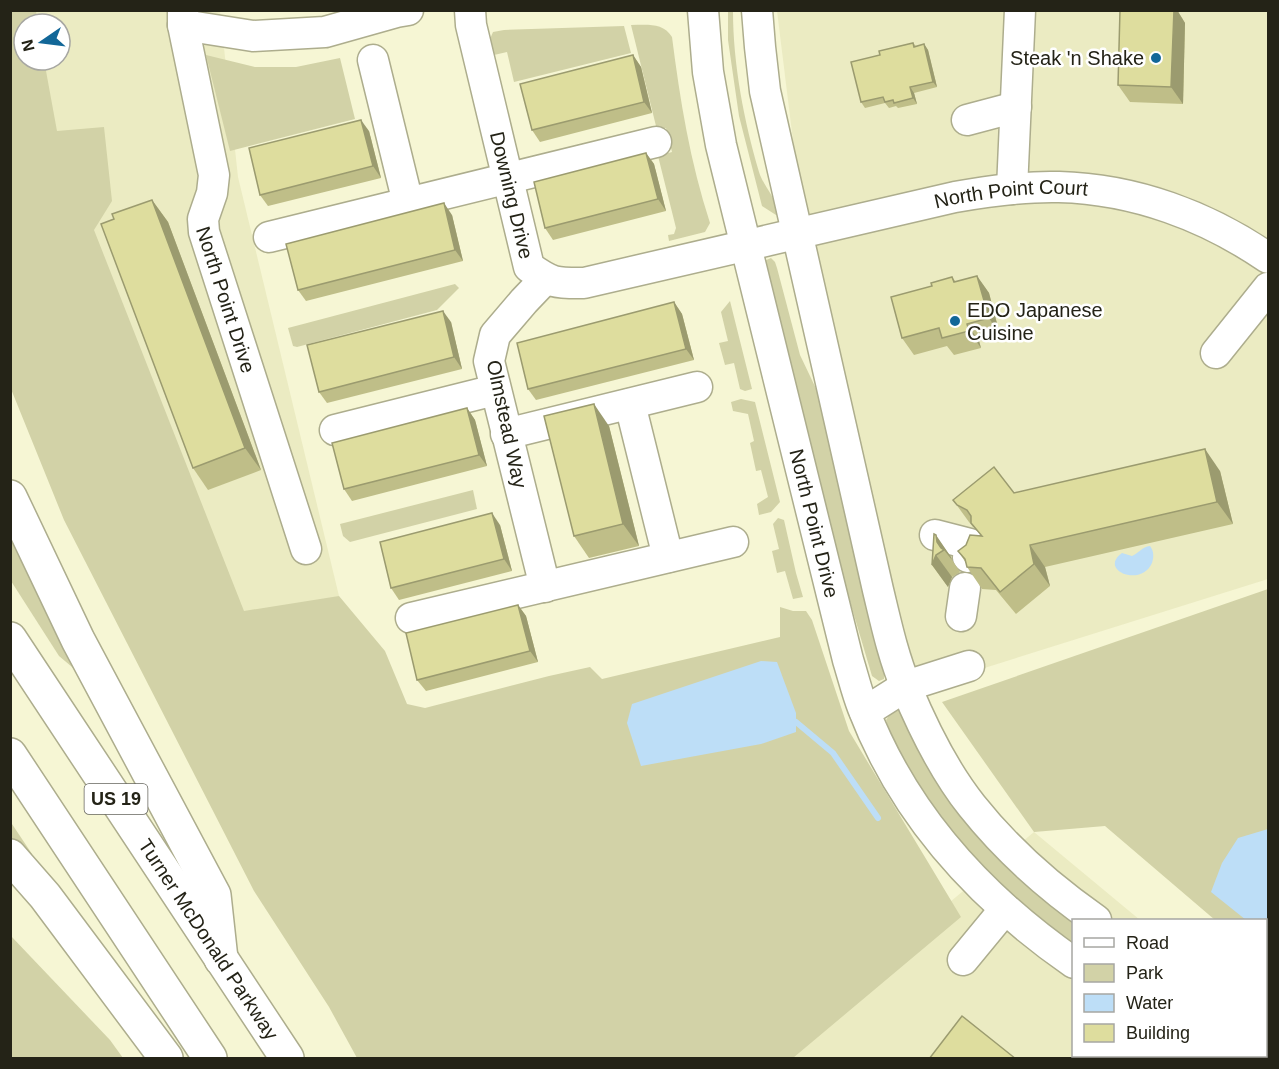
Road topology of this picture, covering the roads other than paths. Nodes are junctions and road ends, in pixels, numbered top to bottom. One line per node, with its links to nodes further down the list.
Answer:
1 (408, 10): 6 (street)
2 (470, 10): 11 (street, Downing Drive)
3 (703, 10): 16 (street, North Point Drive)
4 (757, 10): 14 (street)
5 (1020, 10): 8 (street)
6 (183, 18): 29 (street, North Point Drive)
7 (373, 60): 13 (street)
8 (1016, 106): 9 (street); 12 (street)
9 (967, 120)
10 (656, 142): 11 (street)
11 (508, 178): 13 (street); 18 (street, Downing Drive)
12 (1011, 189): 14 (street, North Point Court); 17 (street, North Point Court)
13 (408, 203): 15 (street)
14 (798, 233): 16 (street, North Point Court); 36 (street)
15 (269, 237)
16 (745, 246): 18 (street, Downing Drive); 37 (street, North Point Drive)
17 (1269, 258)
18 (545, 279): 22 (street, Olmstead Way)
19 (1269, 288): 20 (street)
20 (1216, 353)
21 (697, 387): 23 (street)
22 (495, 390): 24 (street); 25 (street, Olmstead Way)
23 (630, 404): 25 (street); 30 (street)
24 (335, 430)
25 (506, 434): 32 (street, Olmstead Way)
26 (10, 497): 42 (highway)
27 (935, 535): 31 (street)
28 (733, 542): 30 (street)
29 (306, 549)
30 (668, 557): 32 (street)
31 (968, 557)
32 (545, 587): 33 (street)
33 (411, 618)
34 (10, 639): 42 (highway, Turner McDonald Parkway / US 19)
35 (969, 666): 36 (street)
36 (906, 686): 37 (street); 41 (street)
37 (865, 712): 40 (street, North Point Drive)
38 (10, 755): 46 (highway, US 19)
39 (10, 856): 45 (highway)
40 (1005, 909): 43 (street); 44 (street, North Point Drive)
41 (1093, 919)
42 (221, 959): 47 (highway, Turner McDonald Parkway / US 19)
43 (963, 960)
44 (1072, 962)
45 (166, 1059)
46 (210, 1059)
47 (286, 1059)

